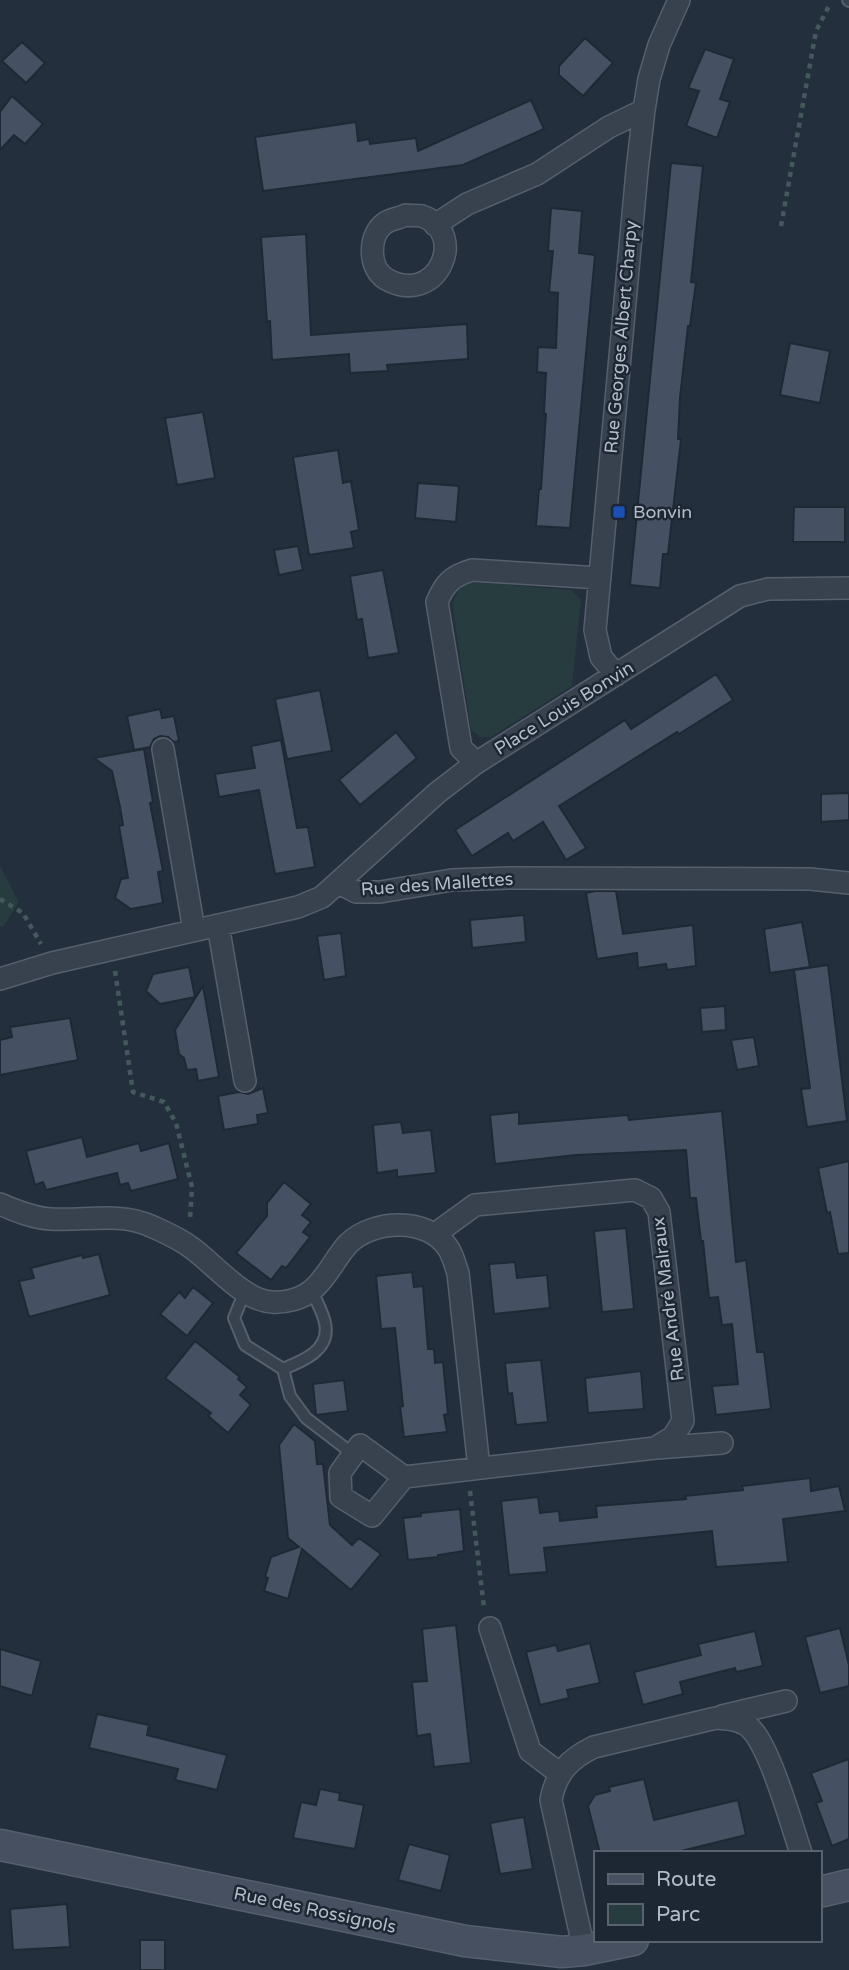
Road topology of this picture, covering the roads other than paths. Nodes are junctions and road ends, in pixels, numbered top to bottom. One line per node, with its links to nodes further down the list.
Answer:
1 (679, 0): 2 (street, Rue Georges Albert Charpy)
2 (644, 110): 3 (street); 4 (street, Rue Georges Albert Charpy)
3 (435, 225)
4 (600, 578): 6 (street, Rue Georges Albert Charpy); 8 (street, Place Louis Bonvin)
5 (849, 588): 6 (street, Place Louis Bonvin)
6 (616, 675): 8 (street, Place Louis Bonvin)
7 (163, 749): 12 (street)
8 (476, 764): 9 (street, Place Louis Bonvin)
9 (339, 883): 10 (street, Rue des Mallettes); 11 (street, Rue des Mallettes)
10 (849, 883)
11 (218, 925): 12 (street, Rue des Mallettes); 14 (street)
12 (194, 930): 13 (street, Rue des Mallettes)
13 (0, 979)
14 (245, 1081)
15 (0, 1204): 17 (street)
16 (435, 1234): 18 (street); 21 (street, Rue André Malraux); 23 (street)
17 (244, 1291): 18 (street); 19 (lane)
18 (312, 1291): 19 (lane)
19 (283, 1368): 22 (lane)
20 (722, 1443): 21 (street)
21 (655, 1448): 23 (street)
22 (353, 1454): 24 (street); 24 (street)
23 (473, 1469): 24 (street)
24 (404, 1477)
25 (490, 1628): 28 (street)
26 (786, 1701): 27 (street)
27 (716, 1718): 28 (street); 30 (street)
28 (559, 1773): 34 (street)
29 (0, 1845): 34 (street, Rue des Rossignols)
30 (800, 1851)
31 (849, 1885): 32 (street)
32 (821, 1892)
33 (623, 1942): 34 (street, Rue des Rossignols)
34 (584, 1950)

